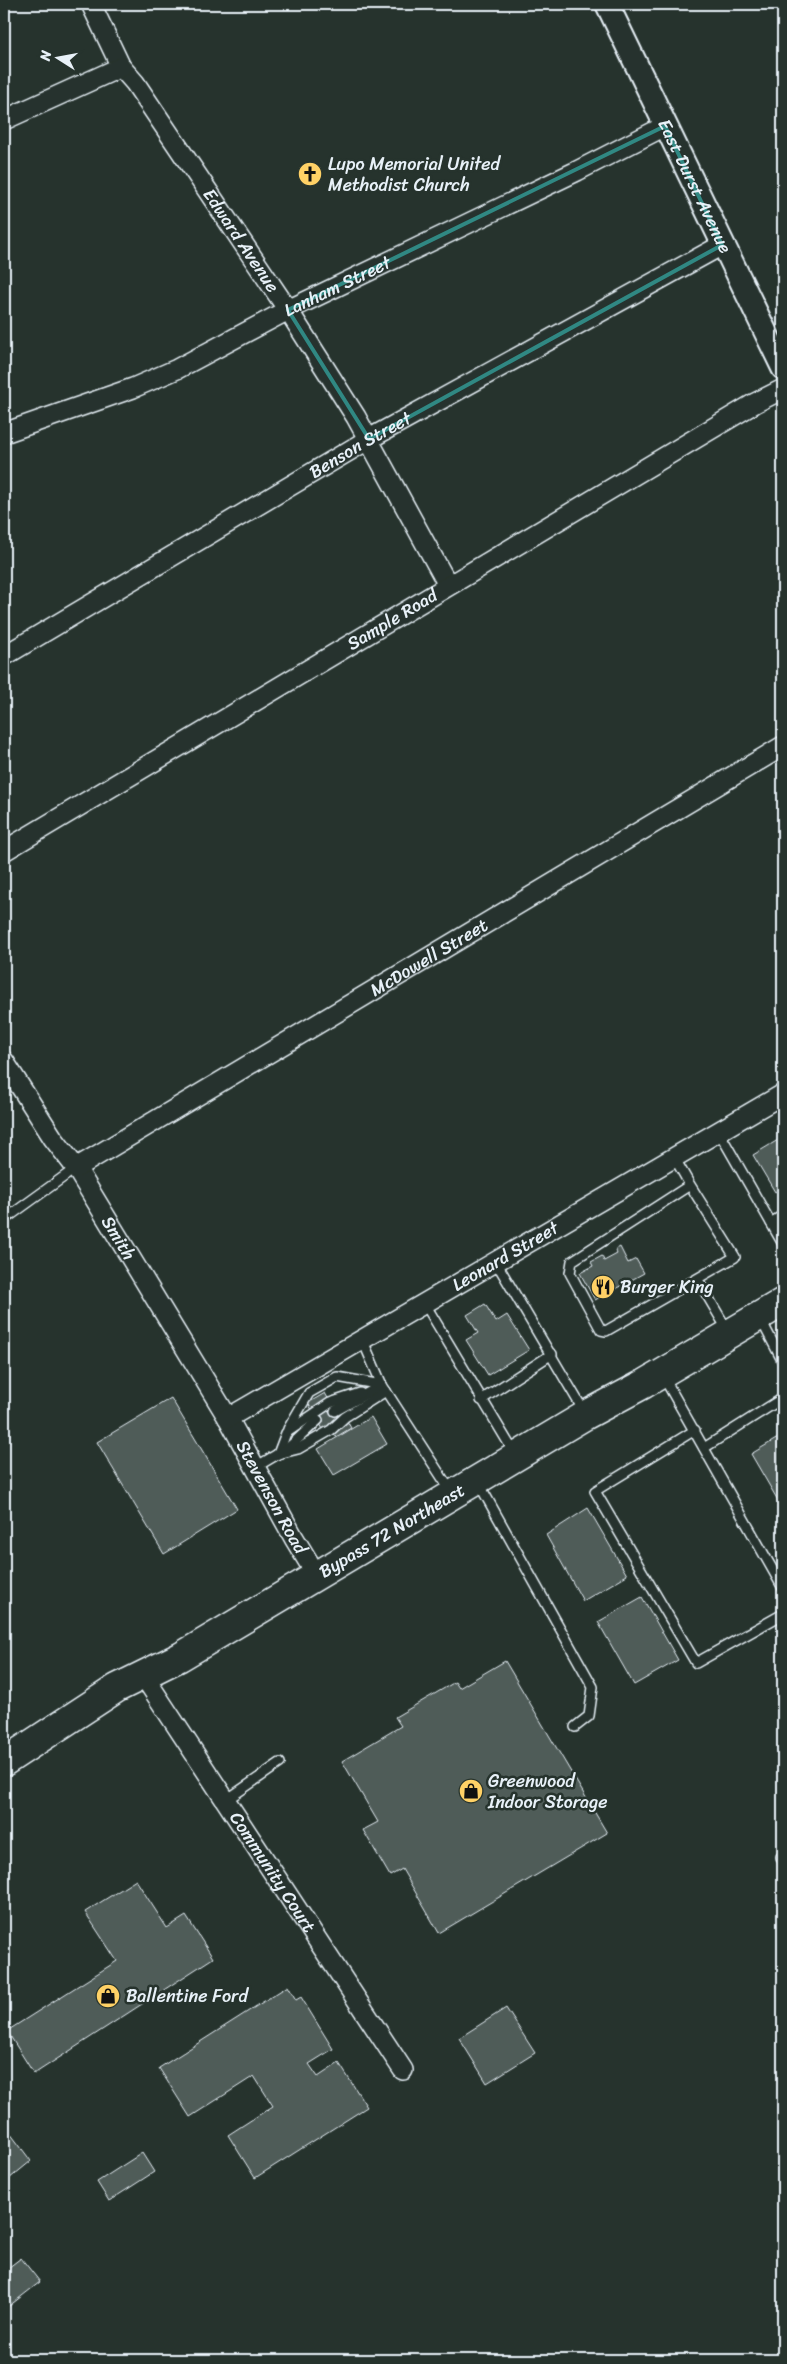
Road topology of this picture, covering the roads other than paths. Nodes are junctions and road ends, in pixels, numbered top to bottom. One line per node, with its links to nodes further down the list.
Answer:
1 (91, 4): 3 (street, Edward Avenue)
2 (607, 4): 5 (street, East Durst Avenue)
3 (121, 67): 4 (street); 7 (street, Edward Avenue)
4 (4, 120)
5 (665, 126): 6 (street, East Durst Avenue); 7 (street, Lanham Street)
6 (722, 245): 8 (street, East Durst Avenue); 11 (street, Benson Street)
7 (288, 310): 10 (street, Lanham Street); 11 (street, Edward Avenue)
8 (783, 368)
9 (783, 389): 12 (street, Sample Road)
10 (4, 432)
11 (369, 439): 12 (street, Edward Avenue); 13 (street, Benson Street)
12 (448, 585): 15 (street, Sample Road)
13 (4, 656)
14 (783, 746): 20 (street, McDowell Street)
15 (4, 851)
16 (4, 1062): 20 (street, Smith)
17 (783, 1094): 18 (street, Leonard Street)
18 (719, 1132): 19 (street, Leonard Street); 24 (lane)
19 (674, 1157): 21 (lane); 26 (street, Leonard Street)
20 (76, 1168): 23 (lane); 41 (street, Smith)
21 (690, 1186): 27 (lane); 27 (lane)
22 (783, 1215): 24 (lane)
23 (4, 1220)
24 (771, 1222): 25 (lane)
25 (783, 1244)
26 (496, 1262): 29 (street, Leonard Street); 33 (lane)
27 (698, 1280): 31 (lane)
28 (783, 1302): 30 (highway, Bypass 72 Northeast)
29 (425, 1304): 32 (street, Leonard Street); 38 (lane)
30 (759, 1316): 31 (highway, Bypass 72 Northeast); 34 (lane)
31 (729, 1334): 35 (highway, Bypass 72 Northeast)
32 (363, 1340): 36 (lane); 41 (street, Leonard Street)
33 (552, 1354): 38 (lane); 40 (lane)
34 (783, 1362)
35 (661, 1374): 40 (highway, Bypass 72 Northeast); 43 (lane)
36 (384, 1388): 39 (lane); 44 (lane); 44 (lane); 46 (lane); 50 (lane)
37 (783, 1398): 45 (lane)
38 (480, 1400): 47 (lane)
39 (335, 1411)
40 (586, 1415): 47 (highway, Bypass 72 Northeast)
41 (228, 1418): 48 (street, Stevenson Road)
42 (318, 1420): 46 (lane)
43 (695, 1430): 45 (lane); 53 (lane)
44 (286, 1433): 46 (lane)
45 (704, 1448): 52 (lane)
46 (278, 1454): 48 (lane)
47 (517, 1457): 49 (highway, Bypass 72 Northeast)
48 (254, 1468): 51 (street, Stevenson Road)
49 (478, 1482): 50 (highway, Bypass 72 Northeast); 55 (lane)
50 (454, 1495): 51 (highway, Bypass 72 Northeast)
51 (317, 1576): 54 (highway, Bypass 72 Northeast)
52 (783, 1588)
53 (783, 1614)
54 (143, 1675): 56 (highway, Bypass 72 Northeast); 58 (street, Community Court)
55 (575, 1727)
56 (4, 1762)
57 (280, 1763): 58 (lane)
58 (225, 1800): 61 (street, Community Court)
59 (783, 1856): 60 (lane)
60 (783, 1862)
61 (403, 2070)

